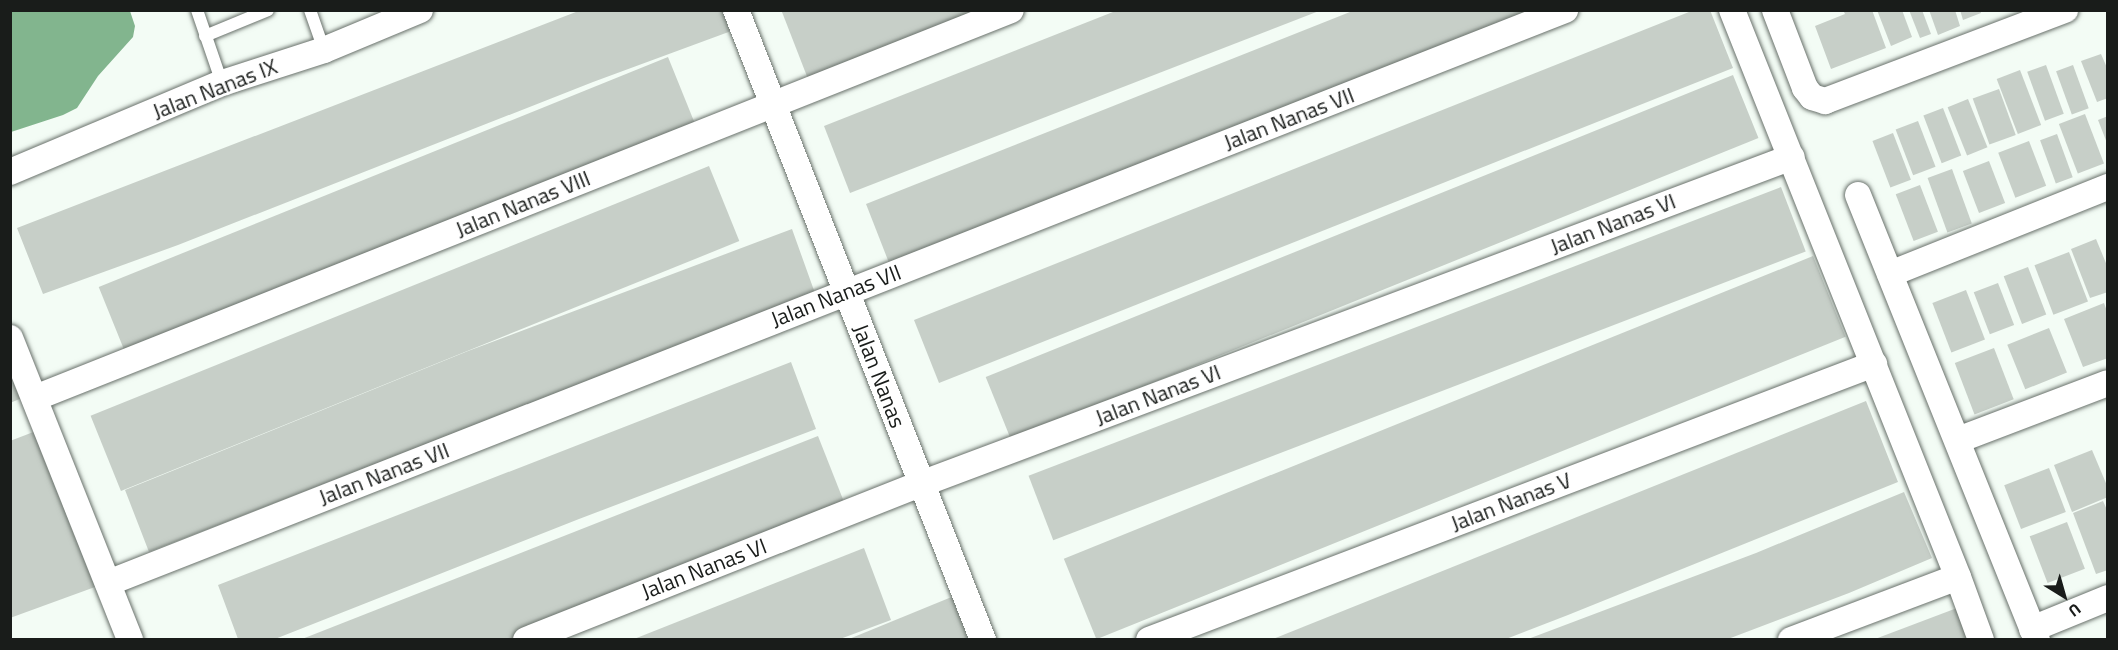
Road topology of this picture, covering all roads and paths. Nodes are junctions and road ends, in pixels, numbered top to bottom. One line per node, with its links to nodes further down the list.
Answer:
1 (197, 10): 11 (lane)
2 (268, 10): 11 (lane)
3 (310, 10): 12 (lane)
4 (420, 10): 12 (street, Jalan Nanas IX)
5 (736, 10): 14 (street, Jalan Nanas)
6 (1011, 10): 14 (street, Jalan Nanas VIII)
7 (1565, 10): 20 (street, Jalan Nanas VII)
8 (1732, 10): 15 (street)
9 (1775, 10): 10 (street)
10 (2065, 10)
11 (205, 36): 13 (lane)
12 (324, 50): 13 (street, Jalan Nanas IX)
13 (222, 83): 16 (street, Jalan Nanas IX)
14 (773, 105): 20 (street, Jalan Nanas); 24 (street, Jalan Nanas VIII)
15 (1792, 157): 22 (street); 26 (street, Jalan Nanas VI)
16 (10, 172)
17 (2108, 187): 19 (street)
18 (1858, 195): 19 (street)
19 (1890, 274): 25 (street)
20 (846, 292): 26 (street, Jalan Nanas); 28 (street, Jalan Nanas VII)
21 (10, 338): 24 (street)
22 (1874, 364): 27 (street); 34 (street, Jalan Nanas V)
23 (2108, 383): 25 (street)
24 (35, 398): 28 (street)
25 (1958, 440): 30 (street)
26 (921, 484): 32 (street, Jalan Nanas VI); 33 (street, Jalan Nanas)
27 (1958, 577): 35 (street); 36 (street)
28 (108, 583): 31 (street)
29 (2108, 598): 30 (street)
30 (2035, 634)
31 (130, 639)
32 (526, 639)
33 (983, 639)
34 (1149, 639)
35 (1791, 639)
36 (1981, 639)

